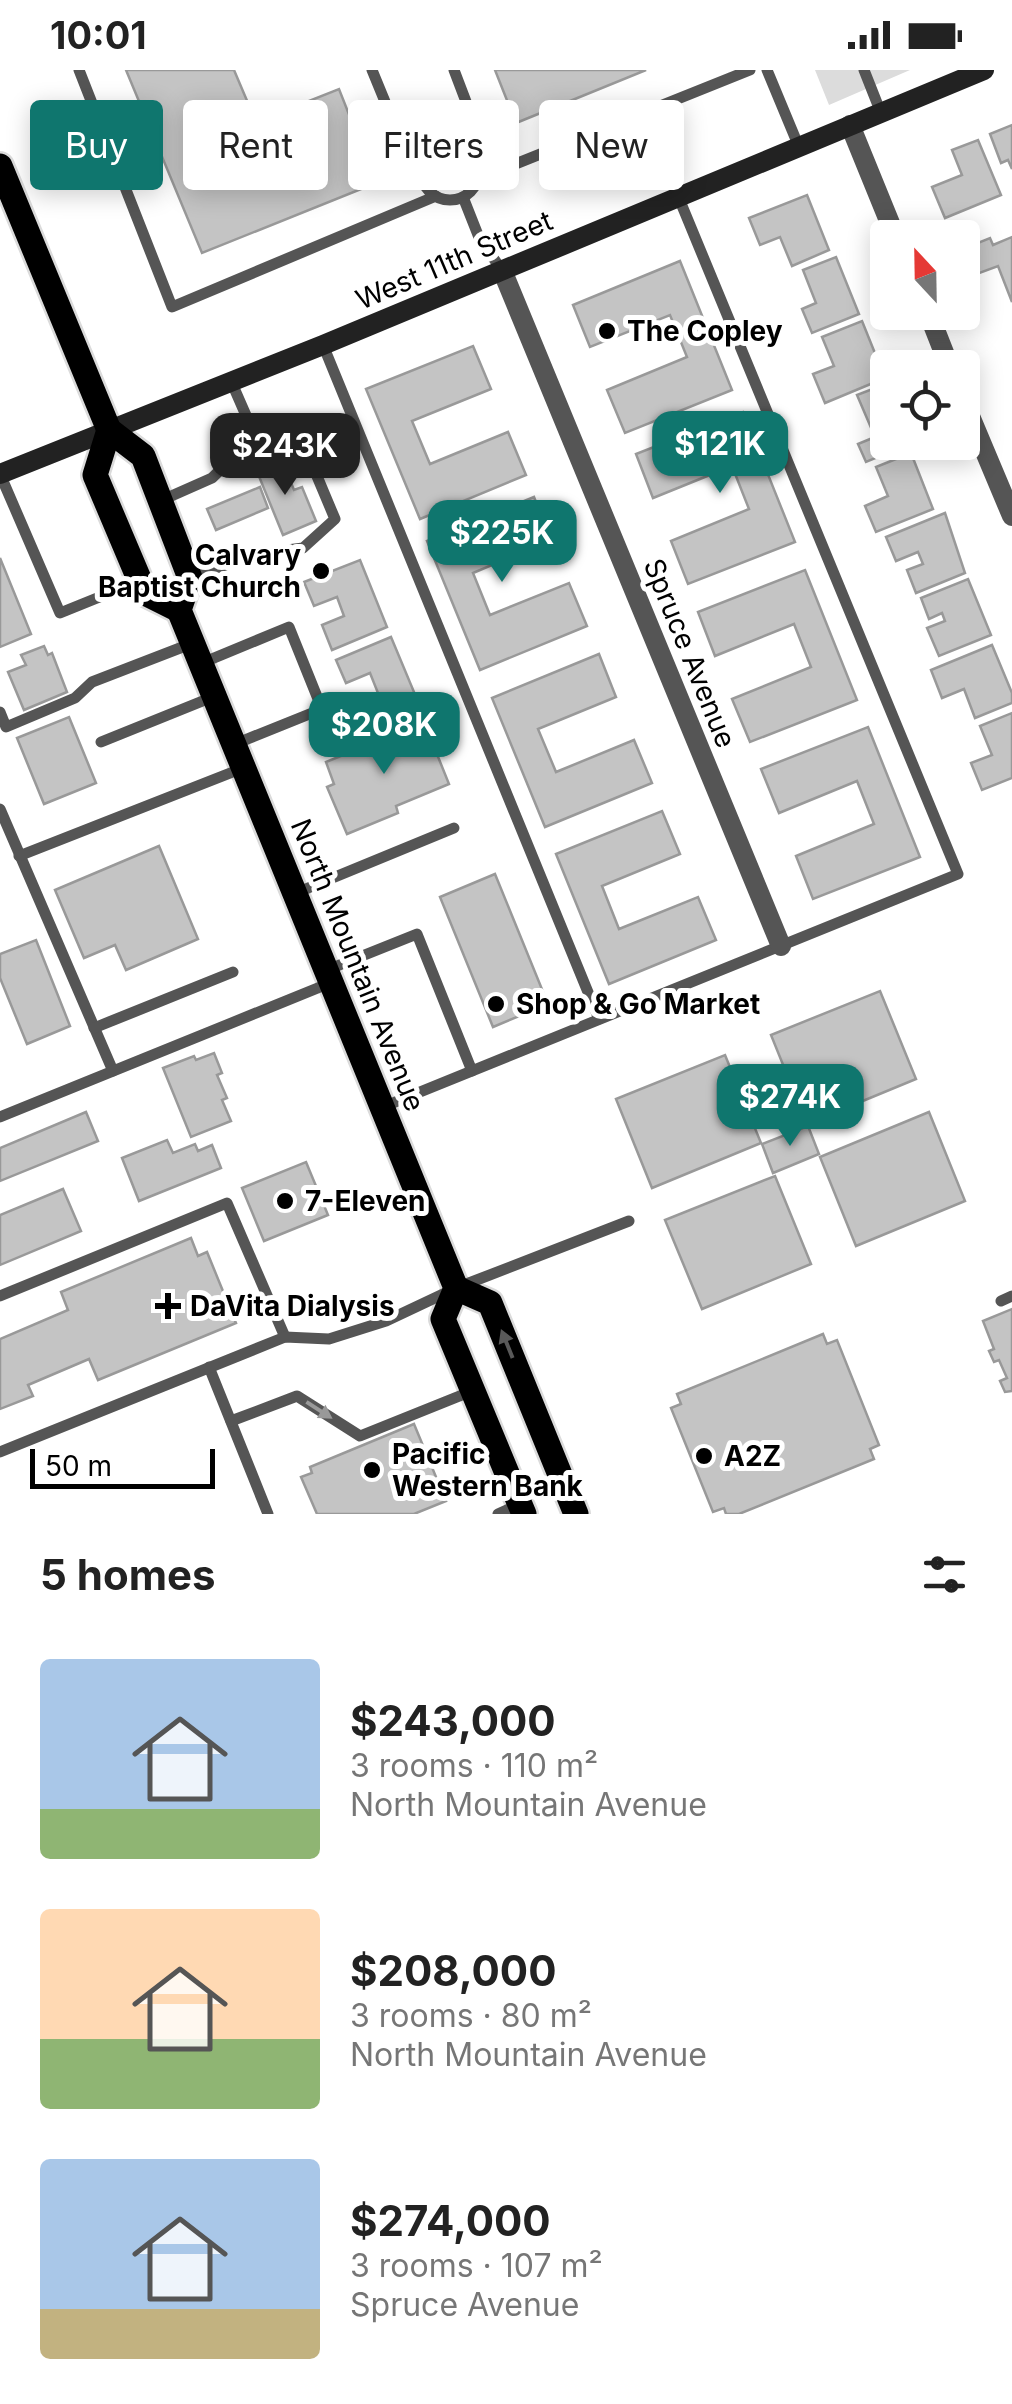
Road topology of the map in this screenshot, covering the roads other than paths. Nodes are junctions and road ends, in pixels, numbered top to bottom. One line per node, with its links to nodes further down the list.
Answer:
1 (79, 70): 17 (lane)
2 (372, 70): 8 (lane)
3 (454, 70): 9 (lane)
4 (750, 70): 13 (lane)
5 (767, 70): 12 (lane)
6 (864, 70): 10 (lane)
7 (984, 70): 10 (street, West 11th Street)
8 (384, 100)
9 (465, 100)
10 (880, 113): 11 (street, West 11th Street)
11 (850, 125): 12 (street, West 11th Street); 20 (street)
12 (799, 147): 18 (street, West 11th Street)
13 (519, 163)
14 (0, 166): 24 (main road)
15 (431, 190): 17 (lane)
16 (469, 190): 19 (lane)
17 (436, 196): 19 (lane)
18 (678, 196): 21 (street, West 11th Street); 42 (lane)
19 (463, 197): 21 (lane)
20 (889, 220)
21 (502, 270): 22 (street, West 11th Street); 42 (street, Spruce Avenue)
22 (323, 344): 23 (street, West 11th Street); 45 (lane)
23 (231, 381): 24 (street, West 11th Street); 25 (lane)
24 (109, 430): 27 (street, West 11th Street); 28 (main road); 31 (main road)
25 (255, 436): 28 (lane); 30 (lane)
26 (980, 439): 29 (street)
27 (0, 474): 31 (lane)
28 (160, 500): 30 (main road)
29 (1012, 516)
30 (190, 578): 32 (main road)
31 (144, 594): 32 (main road)
32 (180, 610): 33 (main road, North Mountain Avenue)
33 (198, 653): 34 (main road, North Mountain Avenue); 35 (lane); 37 (lane)
34 (216, 696): 36 (lane); 37 (main road, North Mountain Avenue)
35 (0, 712)
36 (100, 742)
37 (240, 756): 40 (lane); 41 (main road, North Mountain Avenue)
38 (0, 809): 40 (lane)
39 (454, 828): 41 (lane)
40 (19, 856): 46 (lane)
41 (296, 893): 44 (main road, North Mountain Avenue)
42 (781, 946): 45 (lane)
43 (234, 972): 46 (lane)
44 (330, 976): 47 (lane); 48 (lane); 49 (main road, North Mountain Avenue)
45 (598, 1019): 48 (lane)
46 (94, 1028): 47 (lane)
47 (113, 1071): 50 (lane)
48 (472, 1071): 49 (lane)
49 (383, 1107): 52 (main road, North Mountain Avenue)
50 (0, 1117)
51 (628, 1221): 52 (lane)
52 (456, 1288): 54 (lane); 56 (main road); 61 (main road, one-way to 52)
53 (0, 1296): 54 (lane)
54 (285, 1337): 55 (lane)
55 (209, 1368): 57 (lane); 58 (lane)
56 (472, 1391): 57 (lane, one-way to 56); 59 (main road)
57 (230, 1421): 60 (lane)
58 (0, 1452)
59 (514, 1511)
60 (268, 1514)
61 (576, 1514)

